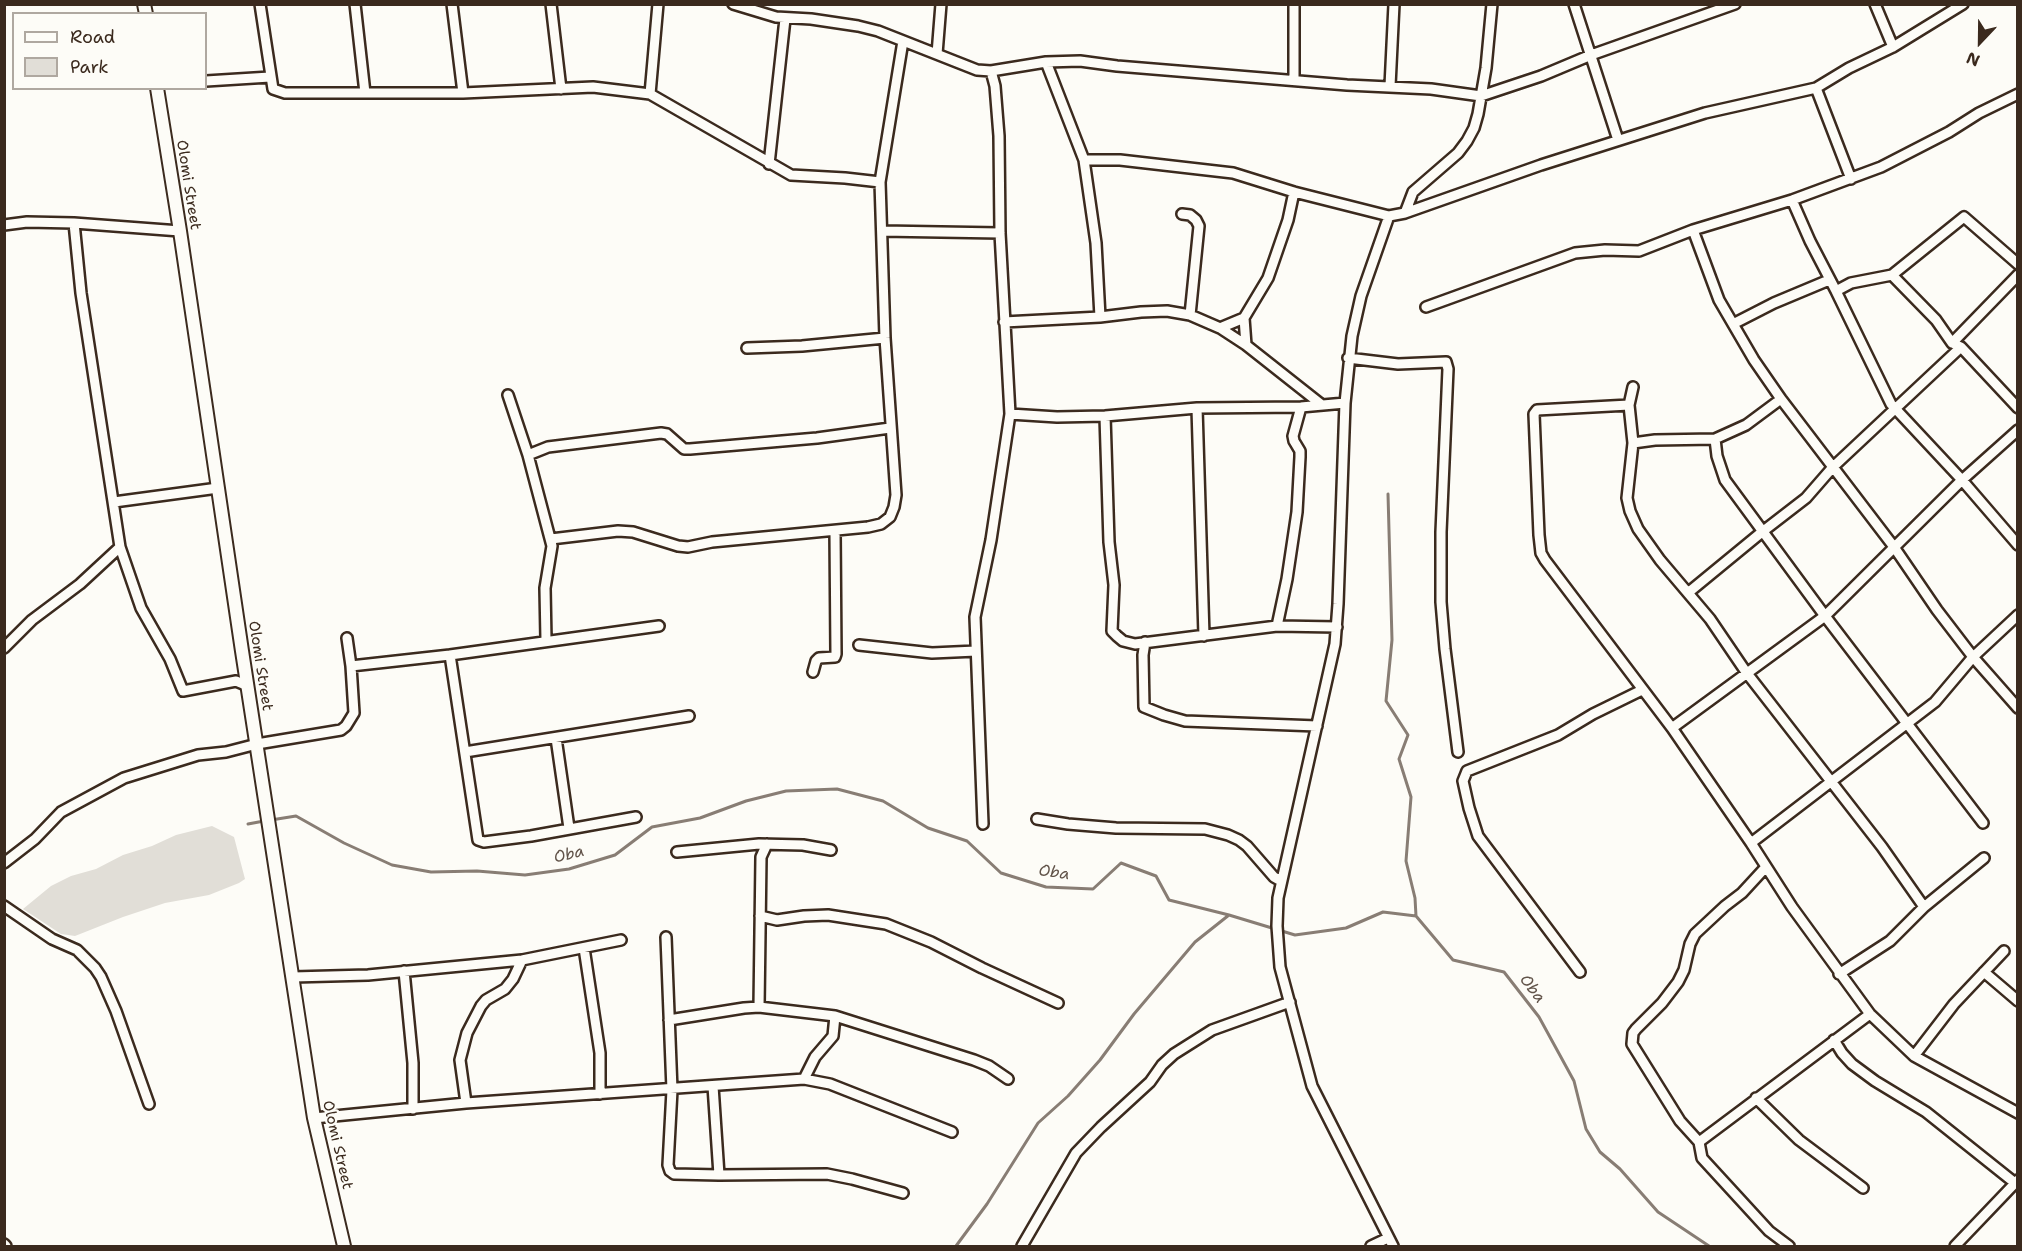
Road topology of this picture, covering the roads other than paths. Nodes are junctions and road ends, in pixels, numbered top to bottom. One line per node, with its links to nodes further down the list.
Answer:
1 (260, 4): 22 (street)
2 (356, 4): 29 (street)
3 (452, 4): 30 (street)
4 (550, 4): 27 (street)
5 (658, 4): 31 (street)
6 (734, 4): 15 (street)
7 (941, 4): 18 (street)
8 (1294, 4): 23 (street)
9 (1394, 4): 25 (street)
10 (1492, 4): 32 (street)
11 (1574, 4): 19 (street)
12 (1735, 4): 19 (street)
13 (1875, 4): 17 (street)
14 (1963, 4): 17 (street)
15 (785, 19): 16 (street); 36 (street)
16 (903, 41): 18 (street); 38 (street)
17 (1893, 47): 26 (street)
18 (937, 54): 21 (street)
19 (1592, 55): 32 (street); 34 (street)
20 (1046, 62): 21 (street); 23 (street); 35 (street)
21 (990, 71): 49 (street)
22 (270, 76): 24 (street); 29 (street)
23 (1294, 80): 25 (street)
24 (207, 81)
25 (1390, 86): 32 (street)
26 (1816, 88): 34 (street); 37 (street)
27 (561, 89): 30 (street); 31 (street)
28 (157, 90): 47 (main road, Olomi Street)
29 (364, 93): 30 (street)
30 (463, 93)
31 (650, 94): 36 (street)
32 (1481, 96): 41 (street)
33 (2016, 98): 37 (street)
34 (1618, 140): 41 (street)
35 (1084, 160): 39 (street); 57 (street)
36 (769, 164): 38 (street)
37 (1851, 179): 40 (street)
38 (880, 182): 48 (street)
39 (1294, 192): 43 (street); 58 (street)
40 (1792, 200): 46 (street); 53 (street)
41 (1405, 213): 43 (street)
42 (1182, 214): 56 (street)
43 (1389, 216): 67 (street)
44 (74, 223): 45 (street); 47 (street); 88 (street)
45 (4, 225)
46 (1693, 230): 55 (street); 60 (street)
47 (180, 231): 87 (main road, Olomi Street)
48 (882, 231): 49 (street); 62 (street)
49 (1000, 233): 59 (street)
50 (2018, 264): 51 (street)
51 (1892, 275): 54 (street); 63 (street)
52 (2018, 275): 63 (street)
53 (1829, 280): 54 (street); 60 (street)
54 (1836, 291): 77 (street)
55 (1426, 307)
56 (1190, 315): 57 (street); 61 (street)
57 (1100, 317): 59 (street)
58 (1244, 318): 61 (street); 64 (street)
59 (1004, 322): 78 (street)
60 (1733, 324): 70 (street)
61 (1220, 328): 64 (street)
62 (885, 338): 66 (street); 80 (street)
63 (1952, 343): 65 (street)
64 (1246, 345): 72 (street)
65 (1961, 347): 76 (street); 77 (street)
66 (747, 348)
67 (1348, 358): 71 (street); 123 (street)
68 (1633, 387): 73 (street)
69 (508, 394): 84 (street)
70 (1781, 399): 82 (street); 85 (street)
71 (1345, 403): 72 (street); 100 (street)
72 (1322, 405): 74 (street)
73 (1629, 405): 83 (street); 114 (street)
74 (1301, 407): 75 (street); 99 (street)
75 (1197, 408): 79 (street); 101 (street)
76 (2018, 408)
77 (1895, 409): 85 (street); 86 (street)
78 (1011, 414): 79 (street); 107 (street)
79 (1105, 416): 104 (street)
80 (890, 428): 84 (street); 89 (street)
81 (2018, 430): 86 (street)
82 (1715, 439): 83 (street); 90 (street)
83 (1633, 443): 95 (street)
84 (528, 455): 91 (street)
85 (1833, 467): 90 (street); 94 (street)
86 (1962, 480): 92 (street); 94 (street)
87 (218, 489): 88 (street); 113 (main road, Olomi Street)
88 (114, 502): 93 (street)
89 (835, 531): 91 (street); 111 (street)
90 (1762, 532): 95 (street); 97 (street)
91 (551, 539): 103 (street)
92 (2018, 545)
93 (120, 547): 106 (street); 113 (street)
94 (1894, 547): 97 (street); 109 (street)
95 (1689, 592): 112 (street)
96 (2018, 615): 109 (street)
97 (1825, 616): 112 (street); 117 (street)
98 (659, 626): 103 (street)
99 (1277, 626): 100 (street); 101 (street)
100 (1337, 627): 118 (street)
101 (1204, 636): 104 (street)
102 (346, 638): 110 (street)
103 (546, 640): 108 (street)
104 (1145, 642): 118 (street)
105 (858, 645): 107 (street)
106 (4, 648)
107 (976, 651): 128 (street)
108 (450, 655): 110 (street); 122 (street)
109 (1973, 657): 115 (street); 117 (street)
110 (351, 666): 121 (street)
111 (813, 672)
112 (1746, 672): 119 (street); 124 (street)
113 (248, 686): 121 (main road, Olomi Street)
114 (1642, 690): 119 (street); 147 (street)
115 (2018, 708)
116 (689, 716): 120 (street)
117 (1906, 723): 124 (street); 127 (street)
118 (1317, 726): 137 (street)
119 (1672, 728): 130 (street)
120 (556, 738): 122 (street); 129 (street)
121 (257, 744): 135 (street); 150 (main road, Olomi Street)
122 (465, 752): 129 (street)
123 (1458, 752)
124 (1831, 783): 130 (street); 139 (street)
125 (636, 817): 129 (street)
126 (1037, 819): 137 (street)
127 (1983, 823)
128 (983, 824)
129 (569, 828)
130 (1751, 843): 136 (street)
131 (767, 844): 132 (street); 133 (street); 140 (street)
132 (831, 850)
133 (677, 852)
134 (1984, 858): 139 (street)
135 (4, 863)
136 (1765, 868): 149 (street); 172 (street)
137 (1281, 881): 152 (street)
138 (4, 906): 167 (street)
139 (1924, 907): 149 (street)
140 (760, 916): 153 (street); 154 (street)
141 (666, 937): 157 (street)
142 (621, 940): 143 (street)
143 (584, 948): 145 (street); 164 (street)
144 (2004, 951): 148 (street)
145 (522, 960): 146 (street); 166 (street)
146 (404, 971): 150 (street); 168 (street)
147 (1580, 972)
148 (1984, 972): 151 (street); 159 (street)
149 (1839, 974): 155 (street)
150 (293, 977): 170 (main road, Olomi Street)
151 (2018, 1001)
152 (1290, 1002): 177 (street); 179 (street)
153 (1058, 1003)
154 (759, 1007): 156 (street); 157 (street)
155 (1870, 1014): 158 (street); 159 (street)
156 (835, 1016): 160 (street); 161 (street)
157 (669, 1020): 163 (street)
158 (1834, 1041): 165 (street); 174 (street)
159 (1914, 1056): 169 (street)
160 (804, 1079): 162 (street); 171 (street)
161 (1008, 1079)
162 (713, 1086): 163 (street); 173 (street)
163 (672, 1090): 164 (street); 173 (street)
164 (600, 1094): 166 (street)
165 (1756, 1098): 172 (street); 175 (street)
166 (466, 1103): 168 (street)
167 (149, 1104)
168 (413, 1109): 170 (street)
169 (2018, 1113)
170 (314, 1118): 178 (main road, Olomi Street)
171 (952, 1132)
172 (1699, 1142): 181 (street)
173 (719, 1175): 176 (street)
174 (2016, 1182): 182 (street)
175 (1863, 1188)
176 (903, 1193)
177 (1390, 1242): 180 (street)
178 (344, 1246)
179 (1022, 1246)
180 (1371, 1246)
181 (1789, 1246)
182 (1956, 1246)

